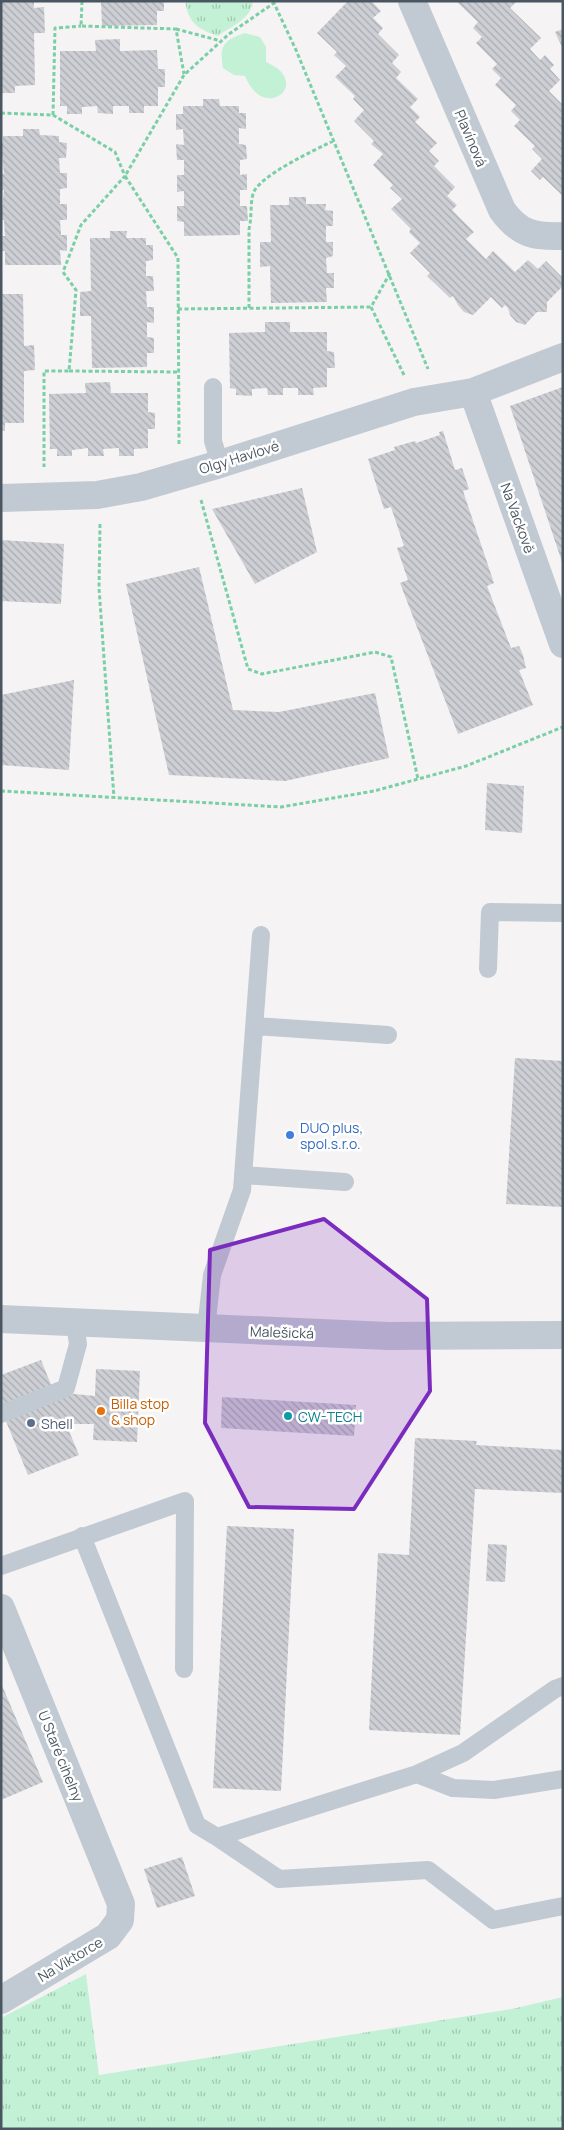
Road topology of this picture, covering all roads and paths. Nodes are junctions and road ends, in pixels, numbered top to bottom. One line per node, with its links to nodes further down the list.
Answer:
1 (82, 1): 4 (path)
2 (412, 1): 12 (street, Plavínová)
3 (273, 2): 6 (path); 10 (path)
4 (81, 26): 5 (path); 9 (path)
5 (176, 29): 6 (path); 7 (path)
6 (221, 41): 7 (path)
7 (184, 75): 11 (path)
8 (1, 113): 9 (path)
9 (53, 115): 11 (path)
10 (333, 141): 13 (path); 15 (path)
11 (125, 176): 16 (path); 18 (path)
12 (563, 236)
13 (390, 273): 14 (path); 20 (path)
14 (371, 307): 15 (path); 23 (path)
15 (249, 308): 16 (path)
16 (178, 309): 19 (path)
17 (563, 357): 22 (street, Olgy Havlové)
18 (69, 371): 19 (path); 26 (path)
19 (178, 372): 24 (path)
20 (430, 374)
21 (212, 387): 25 (lane)
22 (473, 392): 23 (street, Olgy Havlové); 30 (street, Na Vackově)
23 (414, 402): 25 (street, Olgy Havlové)
24 (179, 452)
25 (220, 464): 28 (street, Olgy Havlové)
26 (44, 472)
27 (199, 494): 32 (path)
28 (1, 498)
29 (100, 517): 34 (path)
30 (563, 644)
31 (563, 727): 32 (path)
32 (418, 779): 34 (path)
33 (1, 791): 34 (path)
34 (114, 798)
35 (563, 912): 37 (lane)
36 (262, 935): 38 (lane)
37 (488, 969)
38 (255, 1026): 39 (lane); 40 (lane)
39 (388, 1035)
40 (243, 1175): 41 (lane); 44 (lane)
41 (345, 1182)
42 (1, 1319): 43 (street, Malešická)
43 (75, 1324): 44 (street, Malešická); 46 (lane)
44 (206, 1329): 45 (street, Malešická)
45 (563, 1335)
46 (1, 1414)
47 (82, 1536): 48 (lane); 50 (lane); 54 (lane)
48 (1, 1566)
49 (1, 1608): 55 (street, U Staré cihelny)
50 (184, 1669)
51 (563, 1686): 52 (lane)
52 (417, 1774): 53 (lane); 54 (lane)
53 (563, 1780)
54 (217, 1836): 56 (lane)
55 (121, 1904): 57 (street, Na Viktorce)
56 (563, 1906)
57 (1, 2000)

